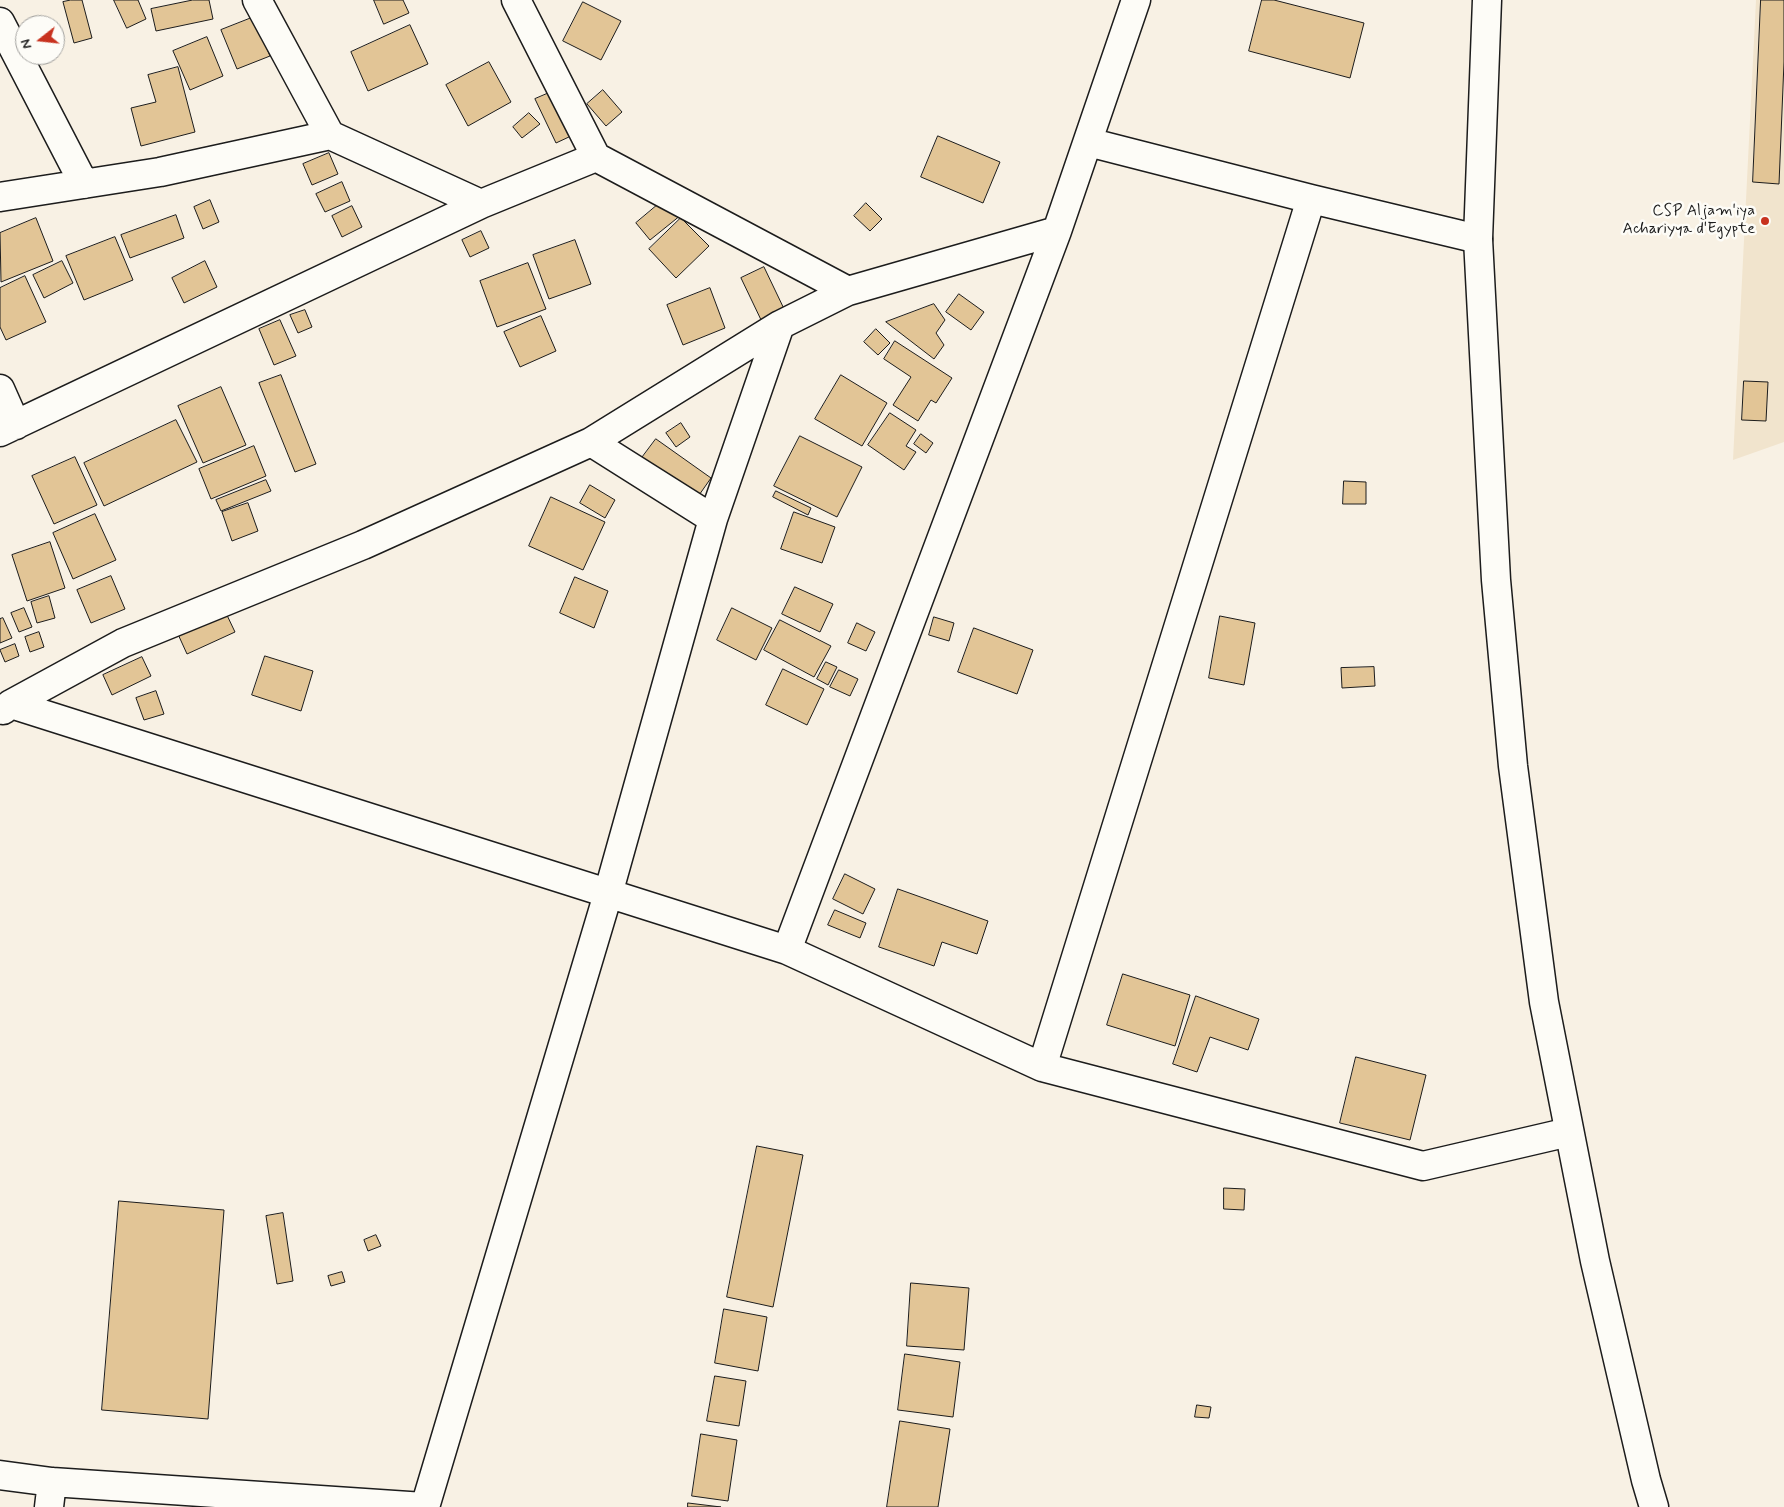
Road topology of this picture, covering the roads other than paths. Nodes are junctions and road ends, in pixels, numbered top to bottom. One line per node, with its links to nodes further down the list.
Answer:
1 (257, 0): 6 (main road)
2 (516, 0): 8 (main road)
3 (1136, 0): 7 (main road)
4 (1487, 0): 14 (main road)
5 (0, 22): 9 (main road)
6 (330, 135): 9 (main road); 12 (main road)
7 (1088, 142): 11 (main road); 13 (main road)
8 (596, 157): 12 (main road); 15 (main road)
9 (84, 184): 10 (main road)
10 (0, 197)
11 (1311, 199): 14 (main road); 24 (main road)
12 (481, 204): 18 (main road)
13 (1057, 231): 15 (main road); 23 (main road)
14 (1478, 239): 25 (main road)
15 (848, 291): 16 (main road)
16 (780, 325): 19 (main road); 20 (main road)
17 (0, 389): 18 (main road)
18 (8, 428)
19 (591, 442): 20 (main road); 21 (main road)
20 (713, 519): 22 (main road)
21 (6, 708): 22 (main road)
22 (608, 894): 23 (main road); 28 (main road)
23 (787, 950): 24 (main road)
24 (1042, 1067): 25 (main road)
25 (1569, 1132): 29 (main road)
26 (0, 1475): 27 (main road)
27 (50, 1494): 28 (main road)
28 (425, 1507)
29 (1654, 1507)

